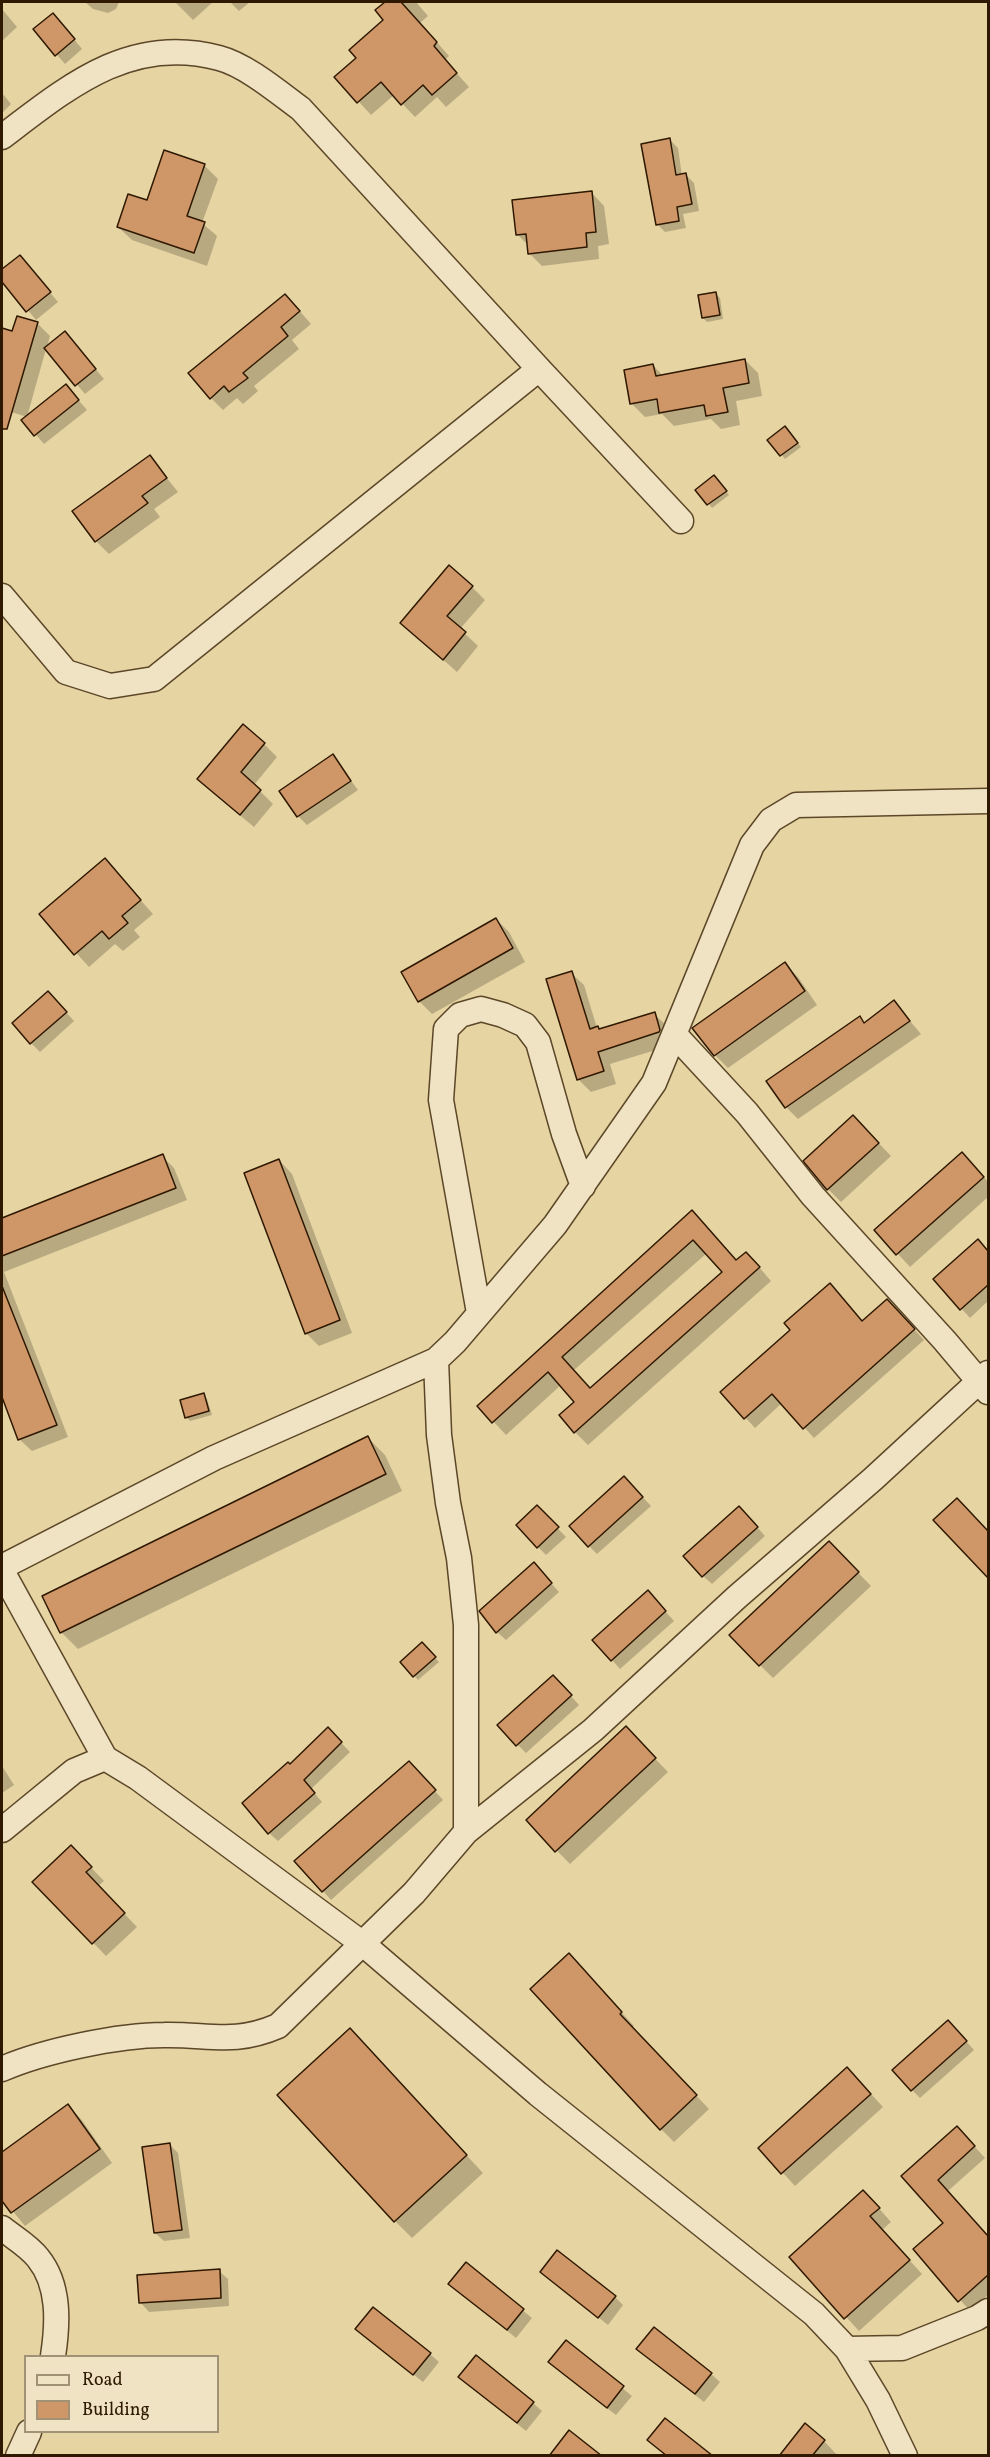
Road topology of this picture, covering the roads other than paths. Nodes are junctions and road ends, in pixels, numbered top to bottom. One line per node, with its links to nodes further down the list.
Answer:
1 (2, 137): 2 (street)
2 (538, 369): 3 (street); 4 (street)
3 (681, 521)
4 (2, 596)
5 (988, 801): 6 (street)
6 (675, 1035): 7 (street); 10 (street)
7 (583, 1186): 8 (street); 8 (street)
8 (479, 1312): 9 (street)
9 (436, 1360): 11 (street); 14 (street)
10 (986, 1382): 14 (street)
11 (2, 1569): 12 (street)
12 (105, 1758): 13 (street); 15 (street)
13 (2, 1830)
14 (466, 1832): 15 (street)
15 (363, 1944): 16 (street); 19 (street)
16 (2, 2069)
17 (2, 2228): 20 (street)
18 (988, 2311): 19 (street)
19 (847, 2349): 23 (street)
20 (53, 2355)
21 (29, 2433): 22 (street)
22 (18, 2456)
23 (905, 2456)

